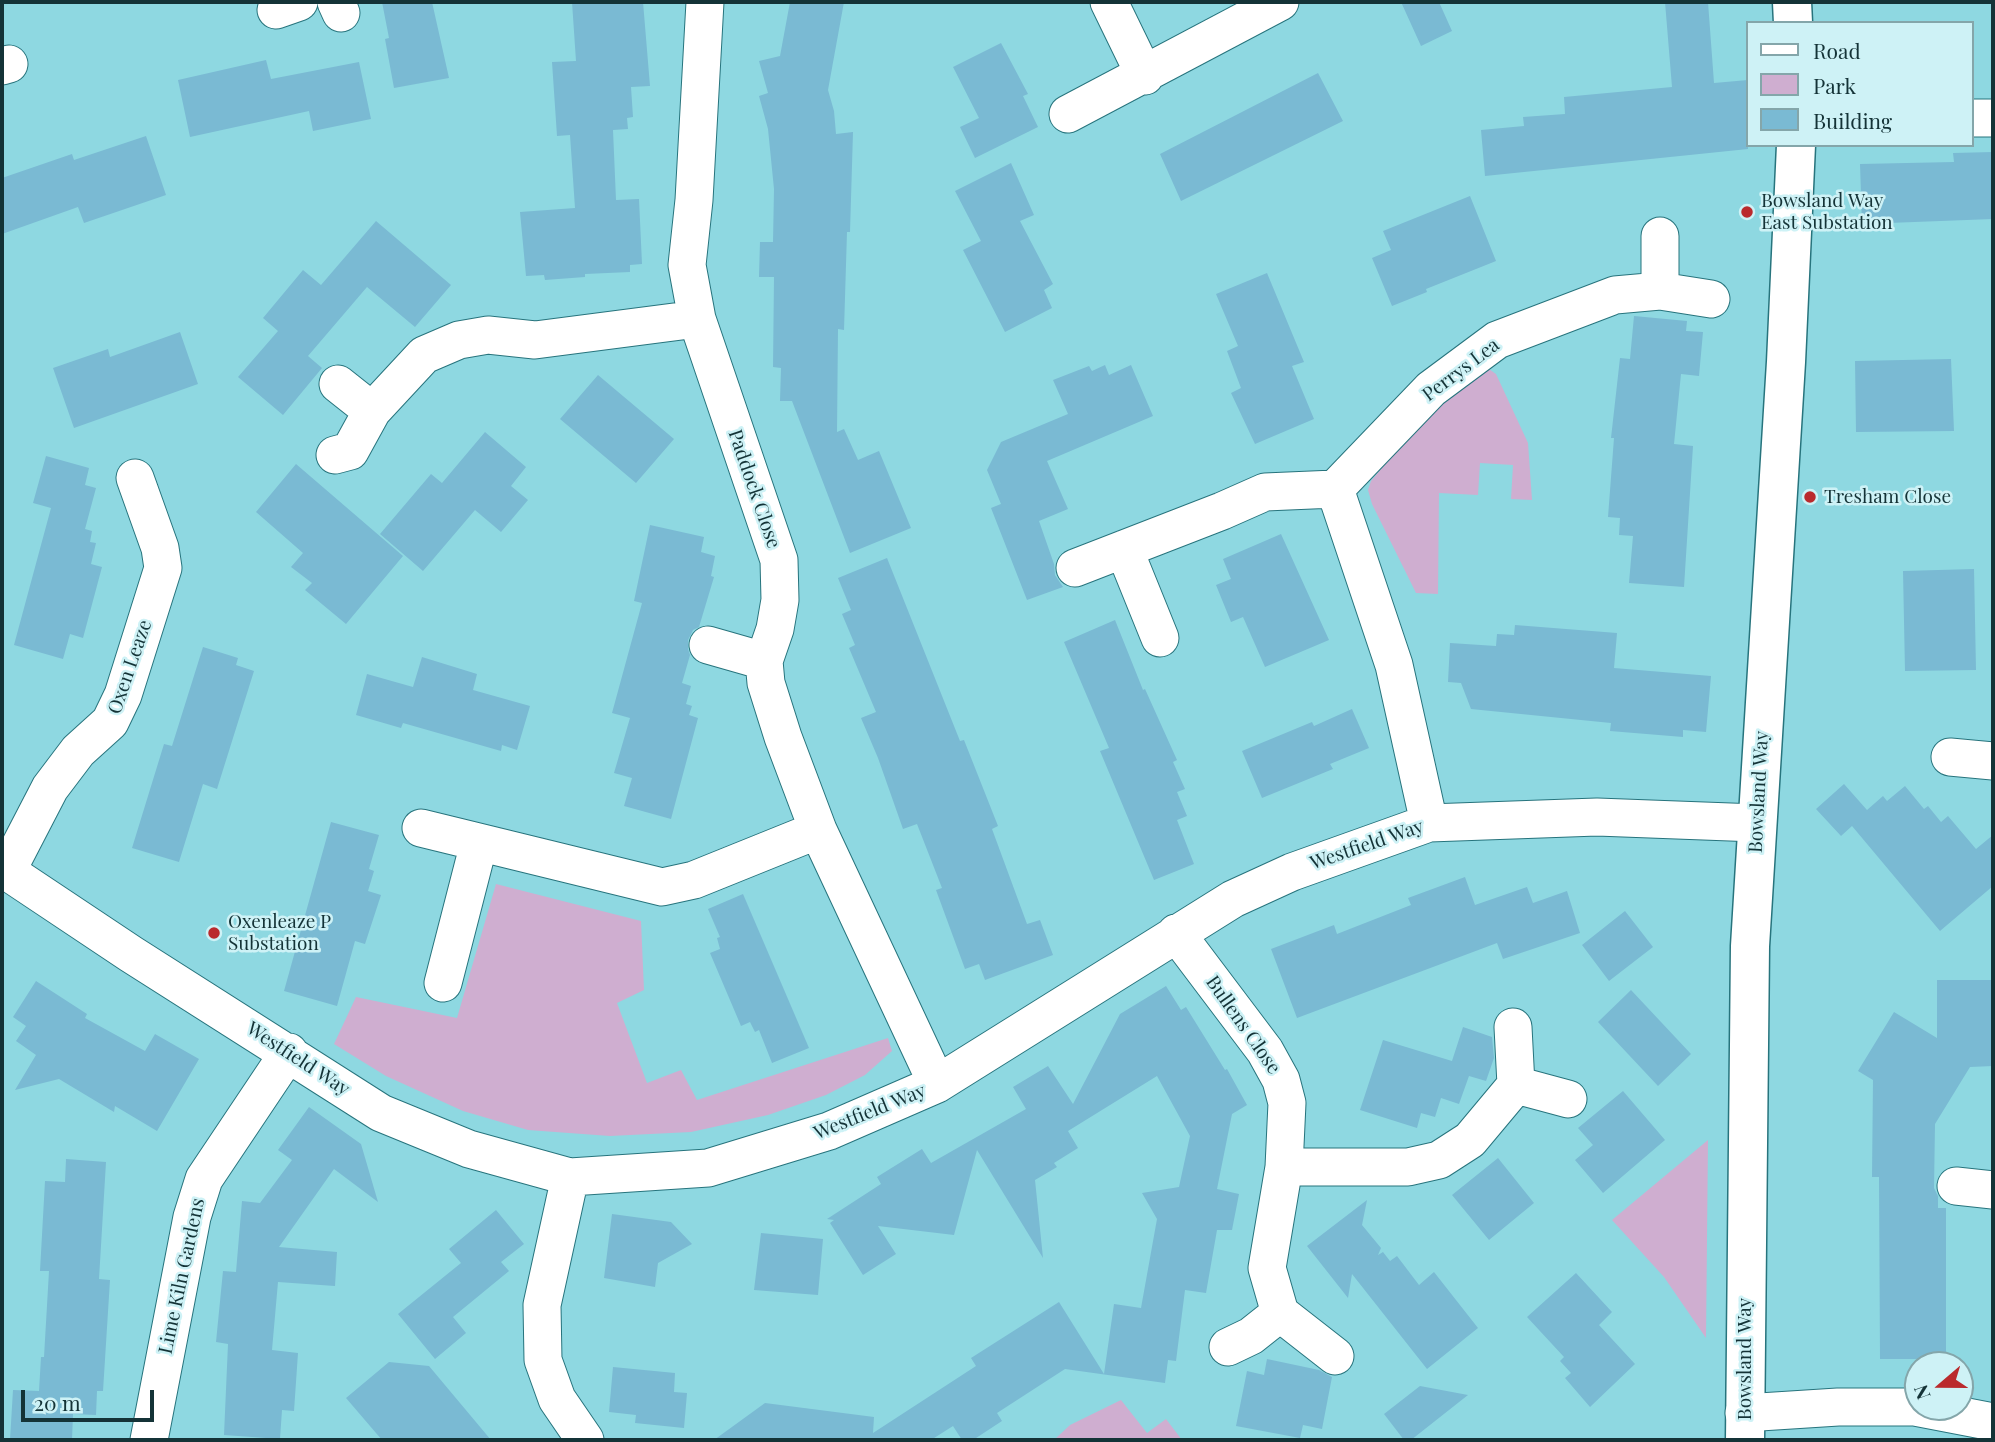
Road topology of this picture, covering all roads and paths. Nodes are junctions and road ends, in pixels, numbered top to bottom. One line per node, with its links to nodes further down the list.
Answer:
1 (705, 2): 14 (street, Paddock Close)
2 (1109, 2): 6 (street)
3 (1280, 2): 6 (street)
4 (1792, 2): 5 (street)
5 (1793, 21)
6 (1144, 76): 7 (street)
7 (1068, 114)
8 (1974, 118): 9 (street)
9 (1993, 118)
10 (1796, 147): 28 (street, Bowsland Way)
11 (1660, 236): 12 (street)
12 (1660, 291): 13 (street, Perrys Lea); 19 (street, Perrys Lea)
13 (1711, 299)
14 (697, 319): 16 (street); 24 (street, Paddock Close)
15 (338, 384): 16 (street)
16 (372, 411): 17 (street)
17 (335, 455)
18 (135, 478): 32 (street, Oxen Leaze)
19 (1335, 489): 20 (street); 27 (street)
20 (1124, 549): 21 (street); 22 (street)
21 (1075, 568)
22 (1160, 638)
23 (708, 645): 24 (street)
24 (764, 662): 30 (street, Paddock Close)
25 (1950, 757): 26 (street)
26 (1993, 761)
27 (1429, 823): 28 (street, Westfield Way); 33 (street, Westfield Way)
28 (1757, 823): 48 (street, Bowsland Way)
29 (421, 828): 31 (street)
30 (818, 830): 31 (street); 37 (street, Paddock Close)
31 (479, 843): 34 (street)
32 (5, 870): 36 (street, Westfield Way)
33 (1176, 933): 37 (street, Westfield Way); 40 (street, Bullens Close)
34 (443, 982)
35 (1513, 1027): 38 (street)
36 (289, 1052): 41 (street, Westfield Way); 49 (street, Lime Kiln Gardens)
37 (937, 1084): 41 (street, Westfield Way)
38 (1516, 1085): 39 (street); 40 (street)
39 (1568, 1099)
40 (1284, 1167): 44 (street, Bullens Close)
41 (570, 1177): 50 (street)
42 (1956, 1186): 43 (street)
43 (1993, 1190)
44 (1280, 1313): 45 (street); 46 (street)
45 (1227, 1347)
46 (1335, 1356)
47 (1993, 1417): 48 (street)
48 (1744, 1427)
49 (149, 1440)
50 (585, 1440)

